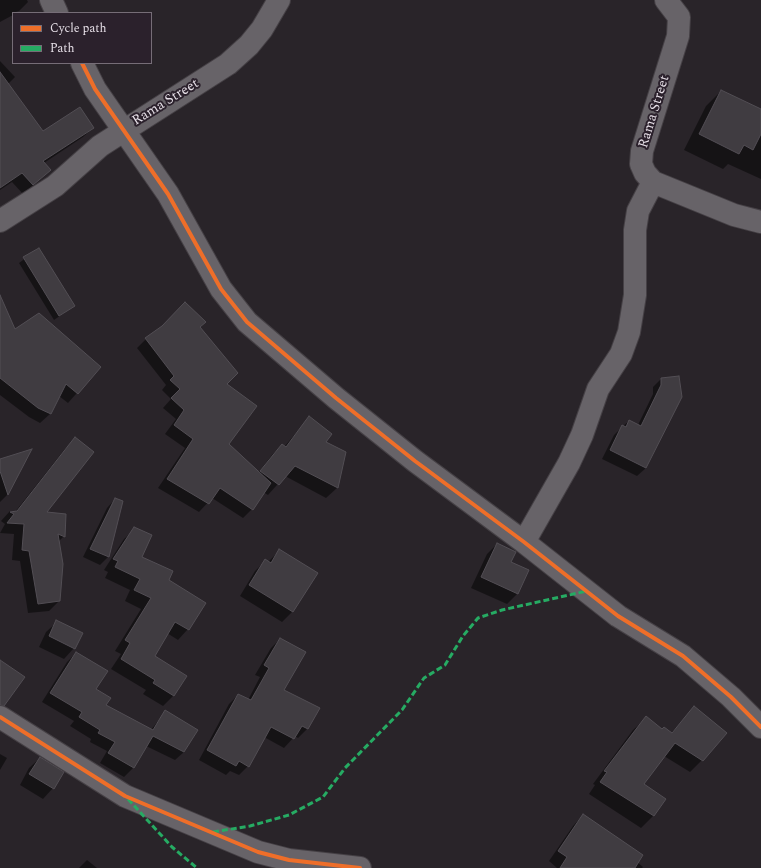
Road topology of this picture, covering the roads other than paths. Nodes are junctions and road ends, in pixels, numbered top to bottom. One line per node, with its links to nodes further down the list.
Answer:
1 (51, 0): 4 (street)
2 (279, 0): 6 (street, Rama Street)
3 (666, 0): 7 (street, Rama Street)
4 (57, 12)
5 (83, 64): 6 (street)
6 (124, 130): 8 (street, Rama Street); 10 (street)
7 (652, 182): 9 (street); 10 (street)
8 (0, 221)
9 (761, 222)
10 (524, 542): 12 (street)
11 (0, 717): 13 (street)
12 (761, 727)
13 (360, 868)

